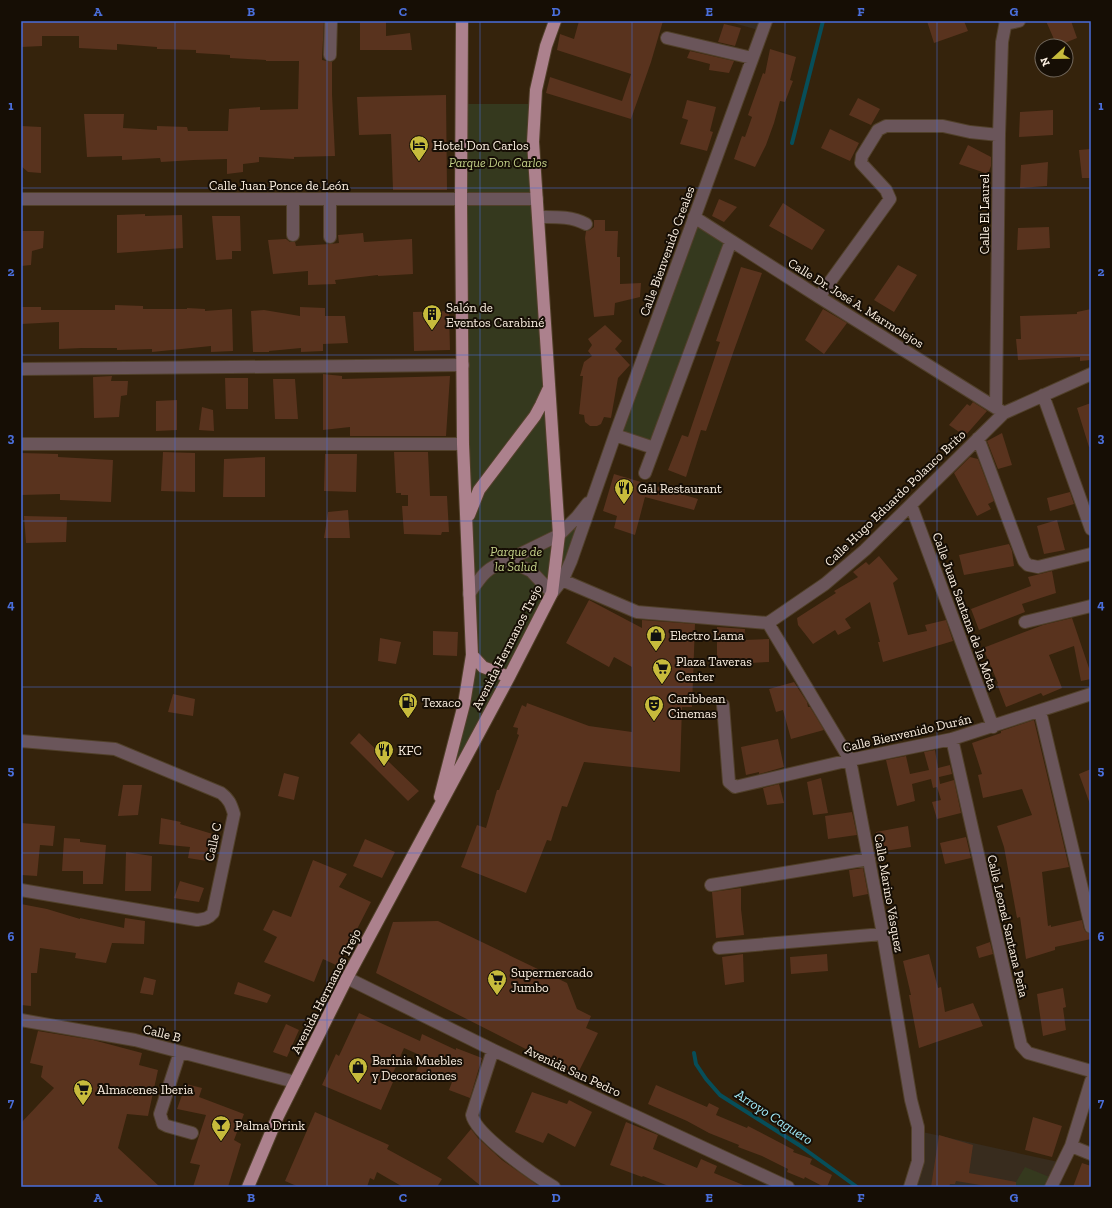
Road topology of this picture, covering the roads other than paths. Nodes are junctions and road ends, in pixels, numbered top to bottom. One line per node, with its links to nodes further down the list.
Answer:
1 (331, 21): 8 (street)
2 (462, 21): 15 (main road)
3 (556, 21): 13 (main road, Avenida Hermanos Trejo)
4 (766, 21): 9 (street, Calle Bienvenido Creales)
5 (1005, 21): 6 (street); 10 (street, Calle El Laurel)
6 (1019, 21)
7 (667, 38): 9 (street)
8 (330, 56)
9 (752, 58): 17 (street, Calle Bienvenido Creales)
10 (999, 136): 22 (street); 28 (street, Calle El Laurel)
11 (21, 199): 12 (street, Calle Juan Ponce de León)
12 (292, 199): 14 (street, Calle Juan Ponce de León); 19 (street)
13 (537, 199): 15 (street, Calle Juan Ponce de León); 16 (main road, Avenida Hermanos Trejo)
14 (330, 200): 15 (street, Calle Juan Ponce de León); 20 (street)
15 (462, 200): 23 (main road)
16 (538, 217): 18 (street); 26 (main road, Avenida Hermanos Trejo)
17 (694, 217): 21 (street, Calle Dr. José A. Marmolejos); 29 (street, Calle Bienvenido Creales)
18 (586, 224)
19 (293, 235)
20 (330, 237)
21 (731, 241): 22 (street, Calle Dr. José A. Marmolejos); 33 (street)
22 (819, 297): 28 (street, Calle Dr. José A. Marmolejos)
23 (462, 365): 24 (street); 32 (main road)
24 (21, 369)
25 (1091, 374): 27 (street, Calle Hugo Eduardo Polanco Brito)
26 (549, 388): 37 (main road, Avenida Hermanos Trejo); 39 (main road, Avenida Hermanos Trejo)
27 (1043, 395): 28 (street, Calle Hugo Eduardo Polanco Brito); 38 (street)
28 (1000, 410): 30 (street, Calle Hugo Eduardo Polanco Brito)
29 (615, 435): 33 (street); 35 (street, Calle Bienvenido Creales)
30 (978, 438): 36 (street, Calle Hugo Eduardo Polanco Brito); 40 (street)
31 (21, 444): 32 (street)
32 (464, 444): 37 (main road)
33 (654, 448): 34 (street)
34 (645, 473)
35 (596, 490): 39 (street, Calle Bienvenido Creales); 42 (street, Calle Bienvenido Creales)
36 (911, 505): 47 (street, Calle Hugo Eduardo Polanco Brito); 53 (street, Calle Juan Santana de la Mota)
37 (467, 520): 44 (main road, Avenida Hermanos Trejo)
38 (1091, 529)
39 (559, 535): 41 (street, Calle Bienvenido Creales); 42 (main road, Avenida Hermanos Trejo)
40 (1091, 554)
41 (508, 560): 43 (street); 44 (street, Calle Bienvenido Creales)
42 (559, 578): 43 (main road, Avenida Hermanos Trejo); 47 (street)
43 (552, 593): 49 (main road, Avenida Hermanos Trejo)
44 (469, 594): 48 (main road, Avenida Hermanos Trejo)
45 (1091, 606): 46 (street)
46 (1025, 622)
47 (768, 623): 56 (street, Calle Marino Vásquez)
48 (472, 655): 49 (main road); 57 (main road, Avenida Hermanos Trejo)
49 (509, 677): 57 (main road, Avenida Hermanos Trejo)
50 (1091, 694): 52 (street, Calle Bienvenido Durán)
51 (723, 705): 56 (street, Calle Bienvenido Durán)
52 (1040, 711): 53 (street, Calle Bienvenido Durán); 61 (street)
53 (993, 727): 54 (street, Calle Bienvenido Durán)
54 (952, 739): 56 (street, Calle Bienvenido Durán); 68 (street, Calle Leonel Santana Peña)
55 (21, 741): 60 (street, Calle C)
56 (850, 760): 58 (street, Calle Marino Vásquez)
57 (436, 812): 64 (main road, Avenida Hermanos Trejo)
58 (869, 859): 59 (street); 62 (street, Calle Marino Vásquez)
59 (711, 885)
60 (21, 890)
61 (1091, 926)
62 (883, 934): 63 (street); 77 (street, Calle Marino Vásquez)
63 (718, 948)
64 (347, 978): 66 (street, Avenida San Pedro); 70 (main road, Avenida Hermanos Trejo)
65 (21, 1020): 67 (street, Calle B)
66 (493, 1050): 75 (street); 76 (street, Avenida San Pedro)
67 (180, 1052): 70 (street, Calle B); 71 (street)
68 (1091, 1071)
69 (1091, 1081): 72 (street)
70 (295, 1082): 74 (main road, Avenida Hermanos Trejo)
71 (192, 1133)
72 (1071, 1146): 73 (street); 78 (street)
73 (1091, 1154)
74 (248, 1187)
75 (554, 1187)
76 (788, 1187)
77 (910, 1187)
78 (1051, 1187)

